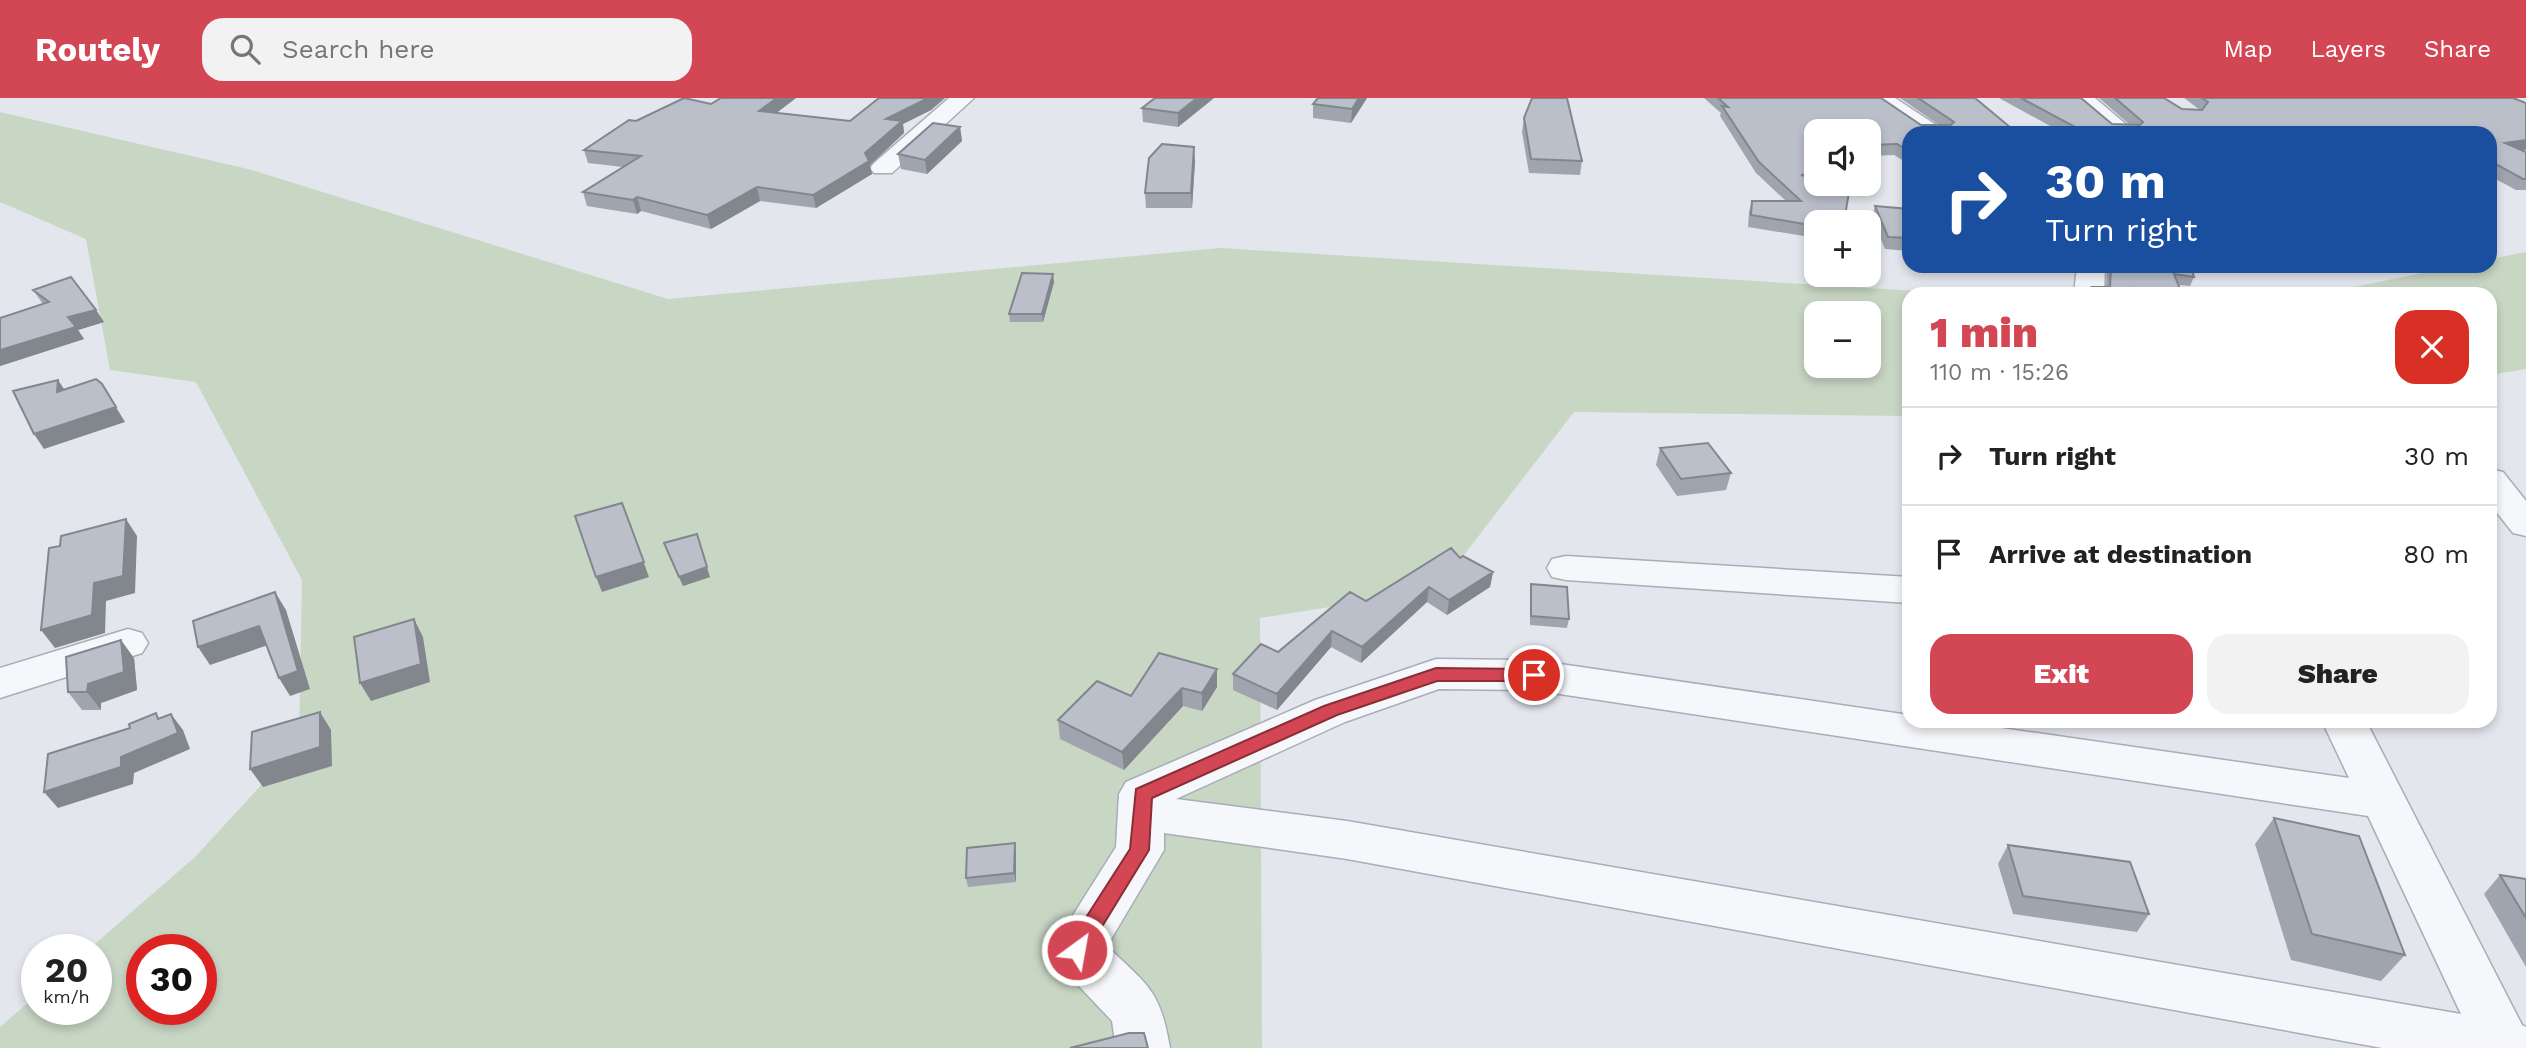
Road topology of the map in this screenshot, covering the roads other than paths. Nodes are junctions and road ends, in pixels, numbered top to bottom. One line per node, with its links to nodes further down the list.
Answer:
1 (963, 98): 6 (street)
2 (1879, 98): 4 (street)
3 (2081, 98): 5 (street)
4 (1925, 126)
5 (2115, 126)
6 (883, 168)
7 (2497, 490): 8 (street)
8 (2526, 526)
9 (1566, 568): 10 (street)
10 (1902, 590)
11 (128, 643): 12 (street)
12 (0, 683)
13 (2348, 728): 14 (street)
14 (2384, 801): 15 (street); 16 (street)
15 (1141, 812): 16 (street); 17 (street)
16 (2508, 1047)
17 (1143, 1048)

